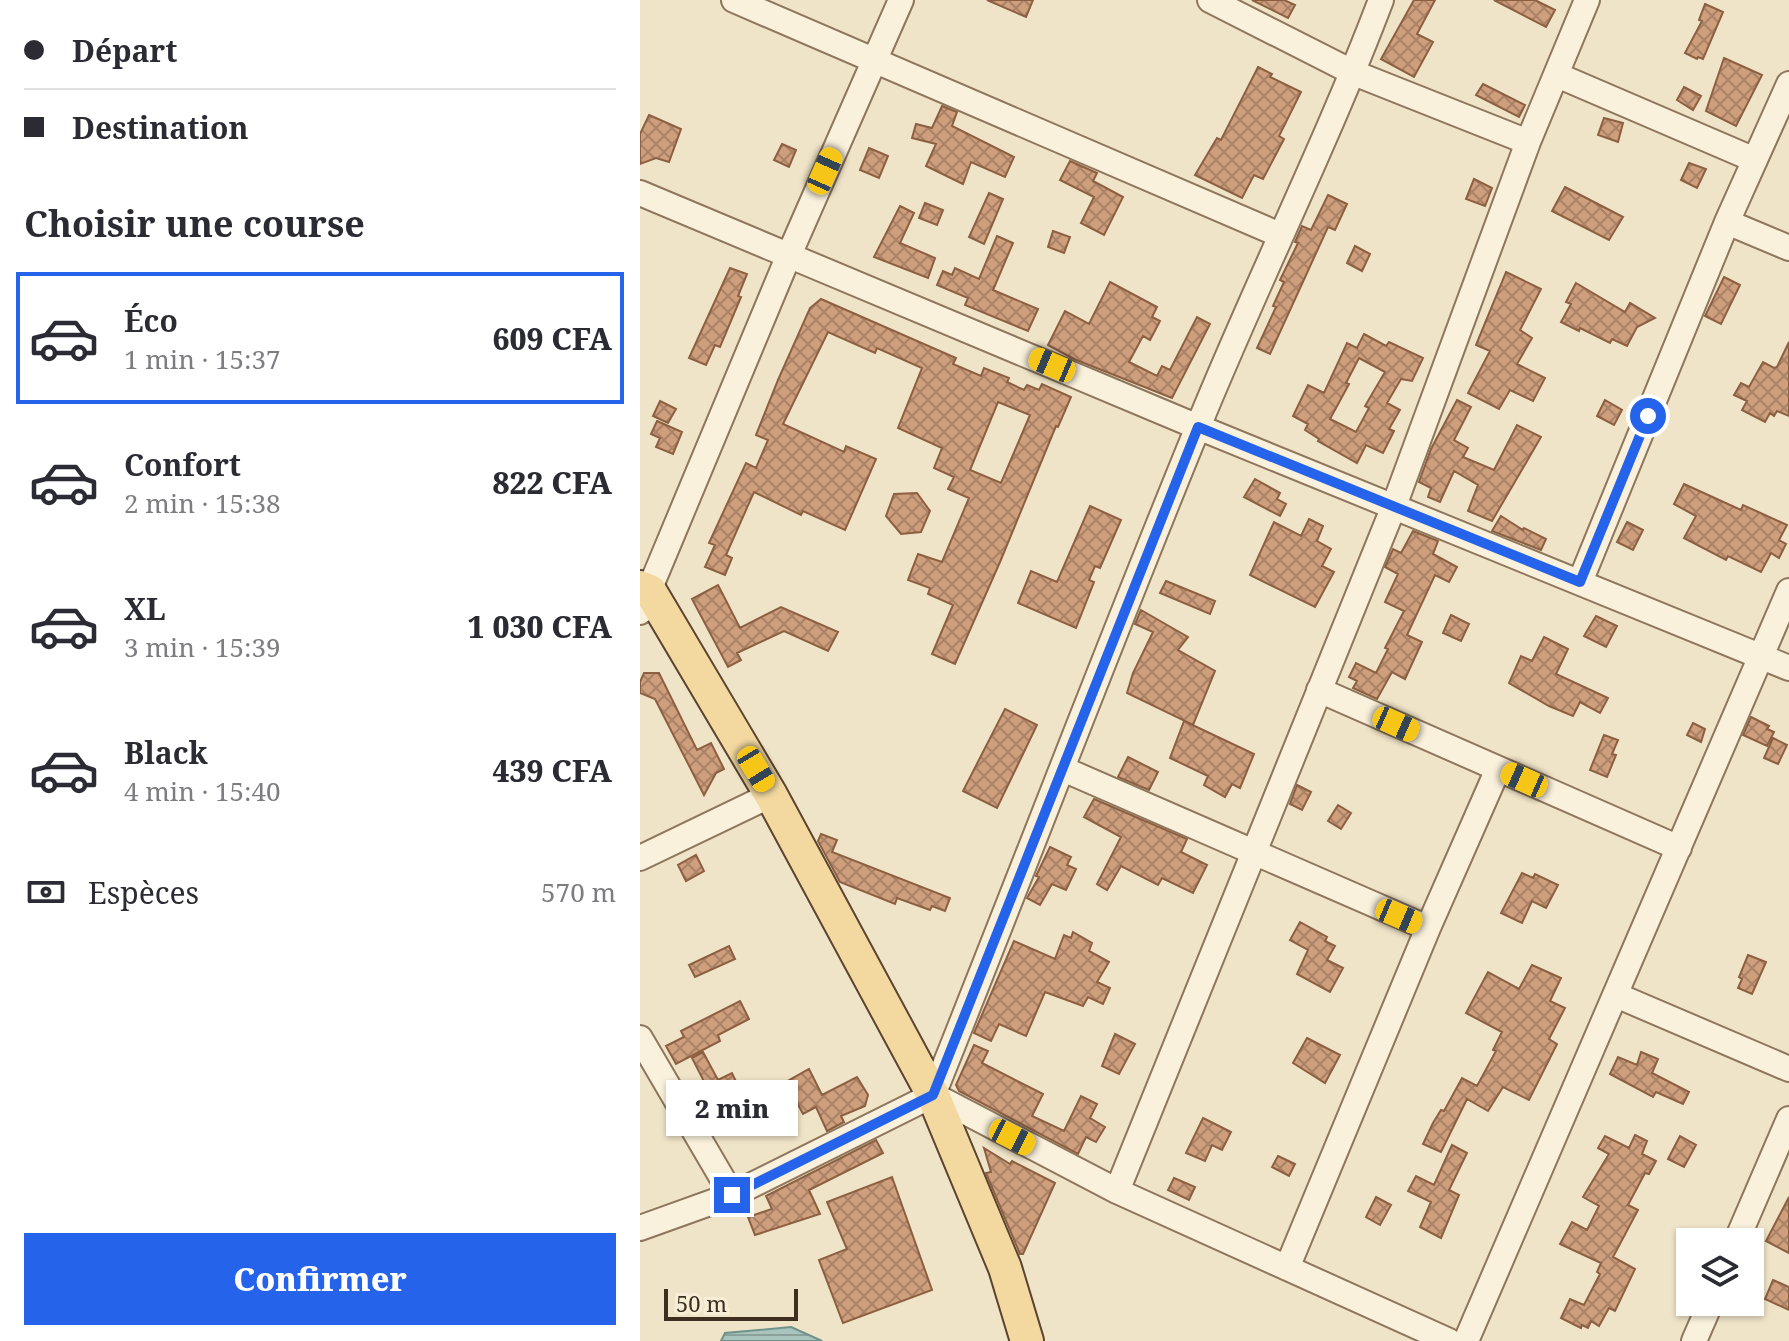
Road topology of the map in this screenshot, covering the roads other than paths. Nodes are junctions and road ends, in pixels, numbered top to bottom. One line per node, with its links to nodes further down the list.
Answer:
1 (734, 0): 6 (street)
2 (901, 0): 6 (street)
3 (1210, 0): 7 (street)
4 (1381, 0): 7 (street)
5 (1587, 0): 8 (street)
6 (875, 59): 14 (street); 16 (street)
7 (1354, 73): 10 (street); 14 (street)
8 (1557, 75): 10 (street); 11 (street)
9 (1789, 84): 11 (street)
10 (1528, 142): 18 (street)
11 (1755, 160): 13 (street)
12 (640, 193): 16 (street)
13 (1727, 222): 15 (street); 19 (street)
14 (1280, 235): 17 (street)
15 (1789, 248)
16 (789, 255): 17 (street); 21 (street)
17 (1198, 427): 18 (street); 25 (street)
18 (1394, 506): 19 (street); 24 (street)
19 (1580, 582): 22 (street)
20 (1789, 591): 22 (street)
21 (643, 597): 27 (main road)
22 (1761, 656): 23 (street); 28 (street)
23 (1789, 668)
24 (1319, 690): 26 (street); 29 (street)
25 (1063, 769): 29 (street); 35 (street)
26 (1498, 769): 28 (street); 31 (street)
27 (771, 795): 30 (street); 35 (main road)
28 (1679, 848): 32 (street)
29 (1254, 853): 31 (street); 37 (street)
30 (640, 858)
31 (1428, 928): 41 (street)
32 (1616, 995): 34 (street); 45 (street)
33 (640, 1038): 38 (street)
34 (1789, 1069)
35 (933, 1095): 37 (street); 38 (street); 43 (main road)
36 (1789, 1119): 40 (street)
37 (1117, 1191): 41 (street)
38 (732, 1195): 39 (street)
39 (640, 1228)
40 (1742, 1228)
41 (1287, 1268): 44 (street)
42 (1705, 1316): 46 (street)
43 (1027, 1341)
44 (1449, 1341)
45 (1466, 1341)
46 (1694, 1341)

